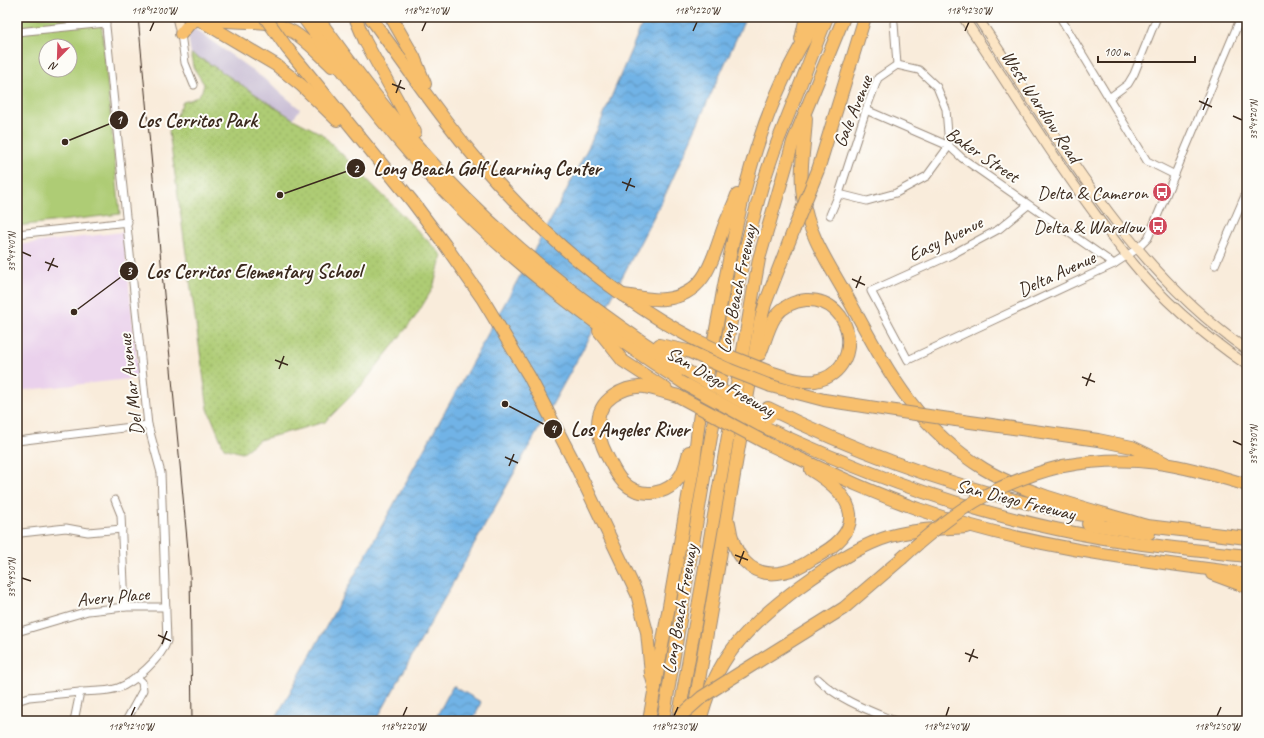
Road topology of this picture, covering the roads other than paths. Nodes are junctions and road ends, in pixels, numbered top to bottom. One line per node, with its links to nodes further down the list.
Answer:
1 (177, 17): 26 (main road)
2 (184, 17): 26 (main road)
3 (200, 17): 26 (highway); 29 (highway); 36 (highway)
4 (265, 17): 36 (highway, bridge)
5 (304, 17): 29 (highway, San Diego Freeway)
6 (312, 17): 43 (highway)
7 (317, 17): 43 (highway)
8 (326, 17): 35 (highway, San Diego Freeway)
9 (355, 17): 35 (highway)
10 (391, 17): 32 (highway)
11 (806, 17): 27 (highway)
12 (819, 17): 27 (highway)
13 (827, 17): 92 (highway, Long Beach Freeway)
14 (844, 17): 33 (highway, Long Beach Freeway)
15 (865, 17): 59 (highway, bridge)
16 (963, 17): 48 (main road, West Wardlow Road)
17 (977, 17): 47 (main road, West Wardlow Road)
18 (1061, 17): 31 (street)
19 (1157, 17): 31 (street)
20 (1240, 18): 23 (street); 39 (street, Delta Avenue)
21 (106, 20): 25 (street); 45 (street, Del Mar Avenue)
22 (372, 20): 32 (highway)
23 (1247, 22)
24 (894, 23): 28 (street, Gale Avenue)
25 (17, 32)
26 (181, 34): 30 (street)
27 (799, 46): 38 (highway)
28 (897, 64): 34 (street, Gale Avenue); 37 (street)
29 (352, 84): 43 (highway, San Diego Freeway)
30 (194, 85)
31 (1109, 98): 39 (street)
32 (433, 102): 51 (highway)
33 (806, 110): 70 (highway); 94 (highway, Long Beach Freeway)
34 (866, 110): 37 (street, Baker Street); 41 (street, Gale Avenue)
35 (415, 132): 43 (highway, San Diego Freeway)
36 (361, 139): 86 (highway)
37 (949, 146): 41 (street); 42 (street, Baker Street)
38 (750, 166): 51 (highway); 61 (highway)
39 (1175, 175): 47 (street, Delta Avenue)
40 (1247, 191): 50 (street)
41 (839, 194): 44 (street, Gale Avenue)
42 (1028, 205): 49 (street, Baker Street); 56 (street, Easy Avenue)
43 (474, 208): 52 (highway, San Diego Freeway); 53 (highway, San Diego Freeway)
44 (830, 215)
45 (128, 222): 46 (street); 63 (street, Del Mar Avenue)
46 (17, 234)
47 (1137, 249): 48 (street, Delta Avenue); 55 (main road, West Wardlow Road)
48 (1127, 256): 49 (street, Delta Avenue); 57 (main road, West Wardlow Road)
49 (1114, 264): 56 (street, Delta Avenue)
50 (1215, 265)
51 (621, 295): 59 (highway, bridge)
52 (586, 316): 53 (highway, San Diego Freeway); 60 (highway)
53 (635, 340): 54 (highway, San Diego Freeway); 58 (highway, San Diego Freeway)
54 (659, 345): 58 (highway, San Diego Freeway); 66 (highway, bridge)
55 (1247, 350)
56 (908, 360)
57 (1247, 365)
58 (687, 374): 62 (highway, San Diego Freeway); 62 (highway, San Diego Freeway, bridge)
59 (749, 385): 69 (highway)
60 (678, 396): 61 (highway); 65 (highway, bridge)
61 (700, 414): 86 (highway)
62 (765, 417): 70 (highway, San Diego Freeway); 75 (highway); 76 (highway); 77 (highway, San Diego Freeway)
63 (148, 425): 64 (street); 82 (street, Del Mar Avenue)
64 (17, 440)
65 (768, 444): 69 (highway); 71 (highway)
66 (1165, 463): 67 (highway); 93 (highway, bridge)
67 (1247, 485)
68 (115, 500): 72 (street)
69 (727, 514): 95 (highway)
70 (1146, 526): 74 (highway, San Diego Freeway)
71 (976, 527): 78 (highway); 96 (highway)
72 (122, 529): 73 (street); 81 (street)
73 (17, 535)
74 (1247, 538)
75 (1247, 546)
76 (1247, 550)
77 (1247, 556)
78 (1192, 567): 79 (highway); 80 (highway)
79 (1247, 574)
80 (1247, 587)
81 (125, 607): 82 (street, Avery Place); 83 (street, Avery Place)
82 (166, 607): 84 (street, Del Mar Avenue)
83 (17, 632)
84 (136, 677): 87 (street, Del Mar Avenue); 90 (street)
85 (818, 679): 97 (street)
86 (655, 688): 91 (highway)
87 (80, 692): 88 (street, Del Mar Avenue); 89 (street)
88 (17, 701)
89 (74, 721)
90 (126, 721)
91 (649, 721)
92 (663, 721)
93 (675, 721)
94 (678, 721)
95 (692, 721)
96 (700, 721)
97 (895, 721)

